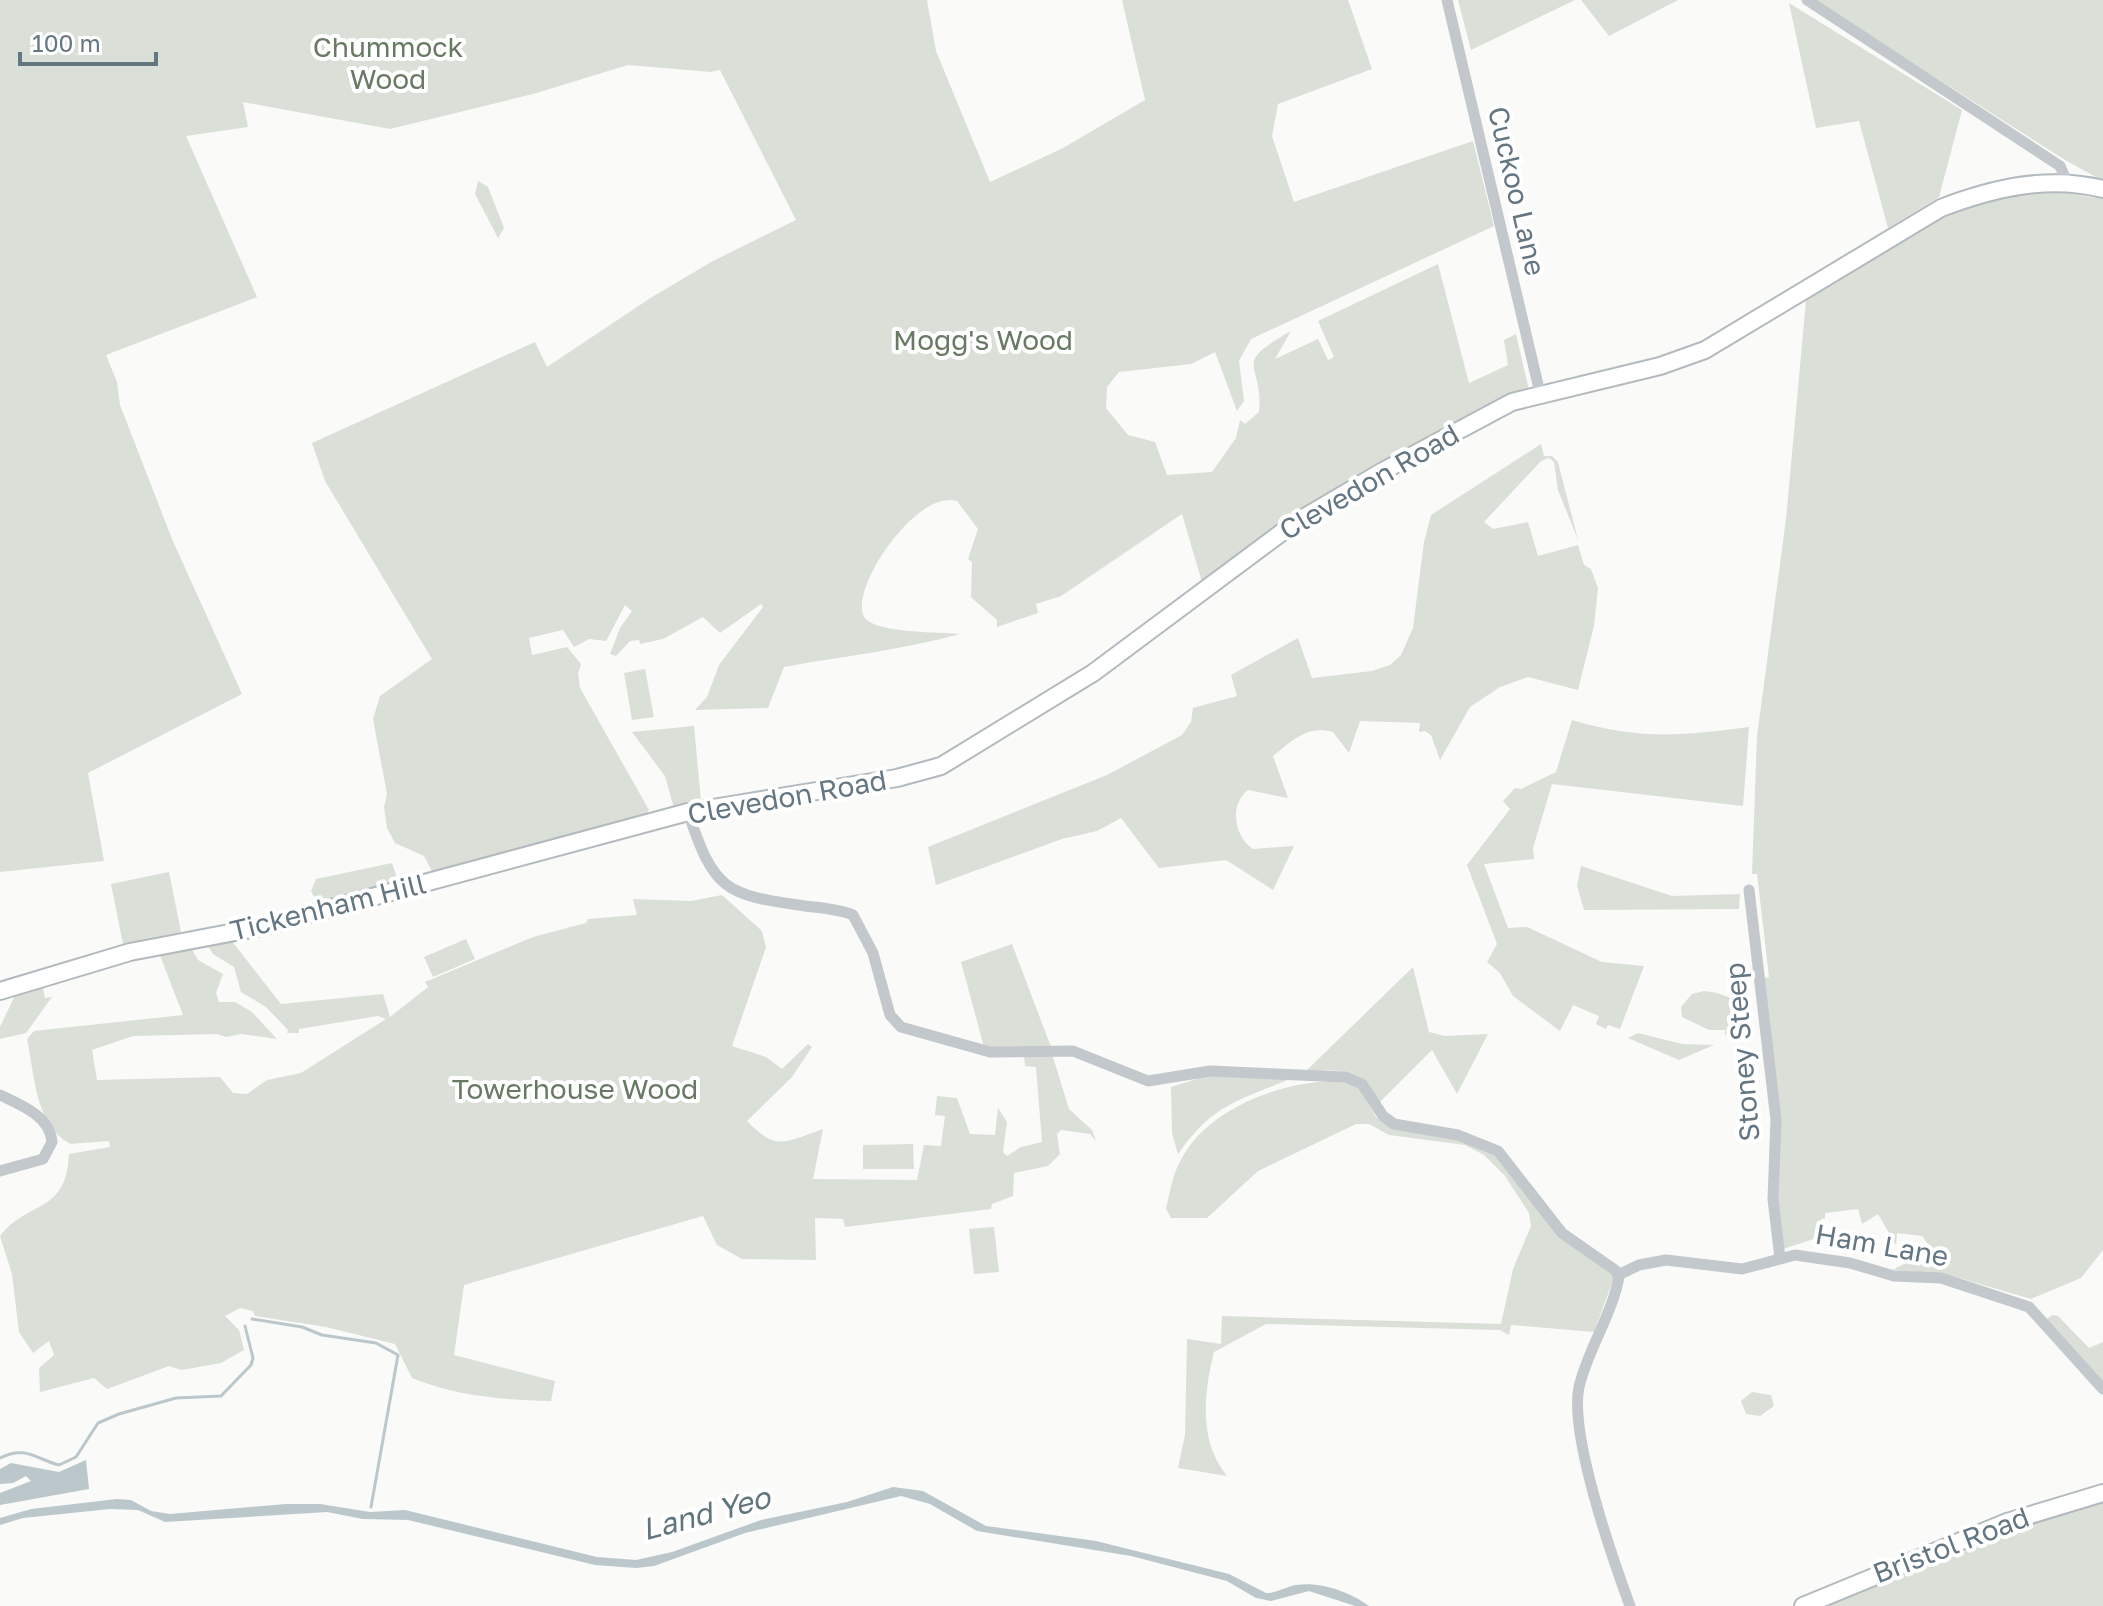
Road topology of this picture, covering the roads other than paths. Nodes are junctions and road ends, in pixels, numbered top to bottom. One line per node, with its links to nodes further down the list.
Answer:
1 (1447, 0): 5 (street, Cuckoo Lane)
2 (1807, 0): 3 (street)
3 (2067, 182): 4 (main road, Clevedon Road); 5 (main road, Clevedon Road)
4 (2103, 189)
5 (1540, 393): 6 (main road, Clevedon Road)
6 (688, 812): 7 (main road, Clevedon Road); 13 (street)
7 (656, 821): 9 (main road, Tickenham Hill)
8 (1749, 890): 12 (street, Stoney Steep)
9 (0, 991)
10 (0, 1095): 11 (street)
11 (0, 1171)
12 (1780, 1258): 13 (street, Ham Lane); 14 (street, Ham Lane)
13 (1618, 1275): 16 (street)
14 (2103, 1389)
15 (2103, 1493): 17 (main road, Bristol Road)
16 (1630, 1606)
17 (1803, 1606)

